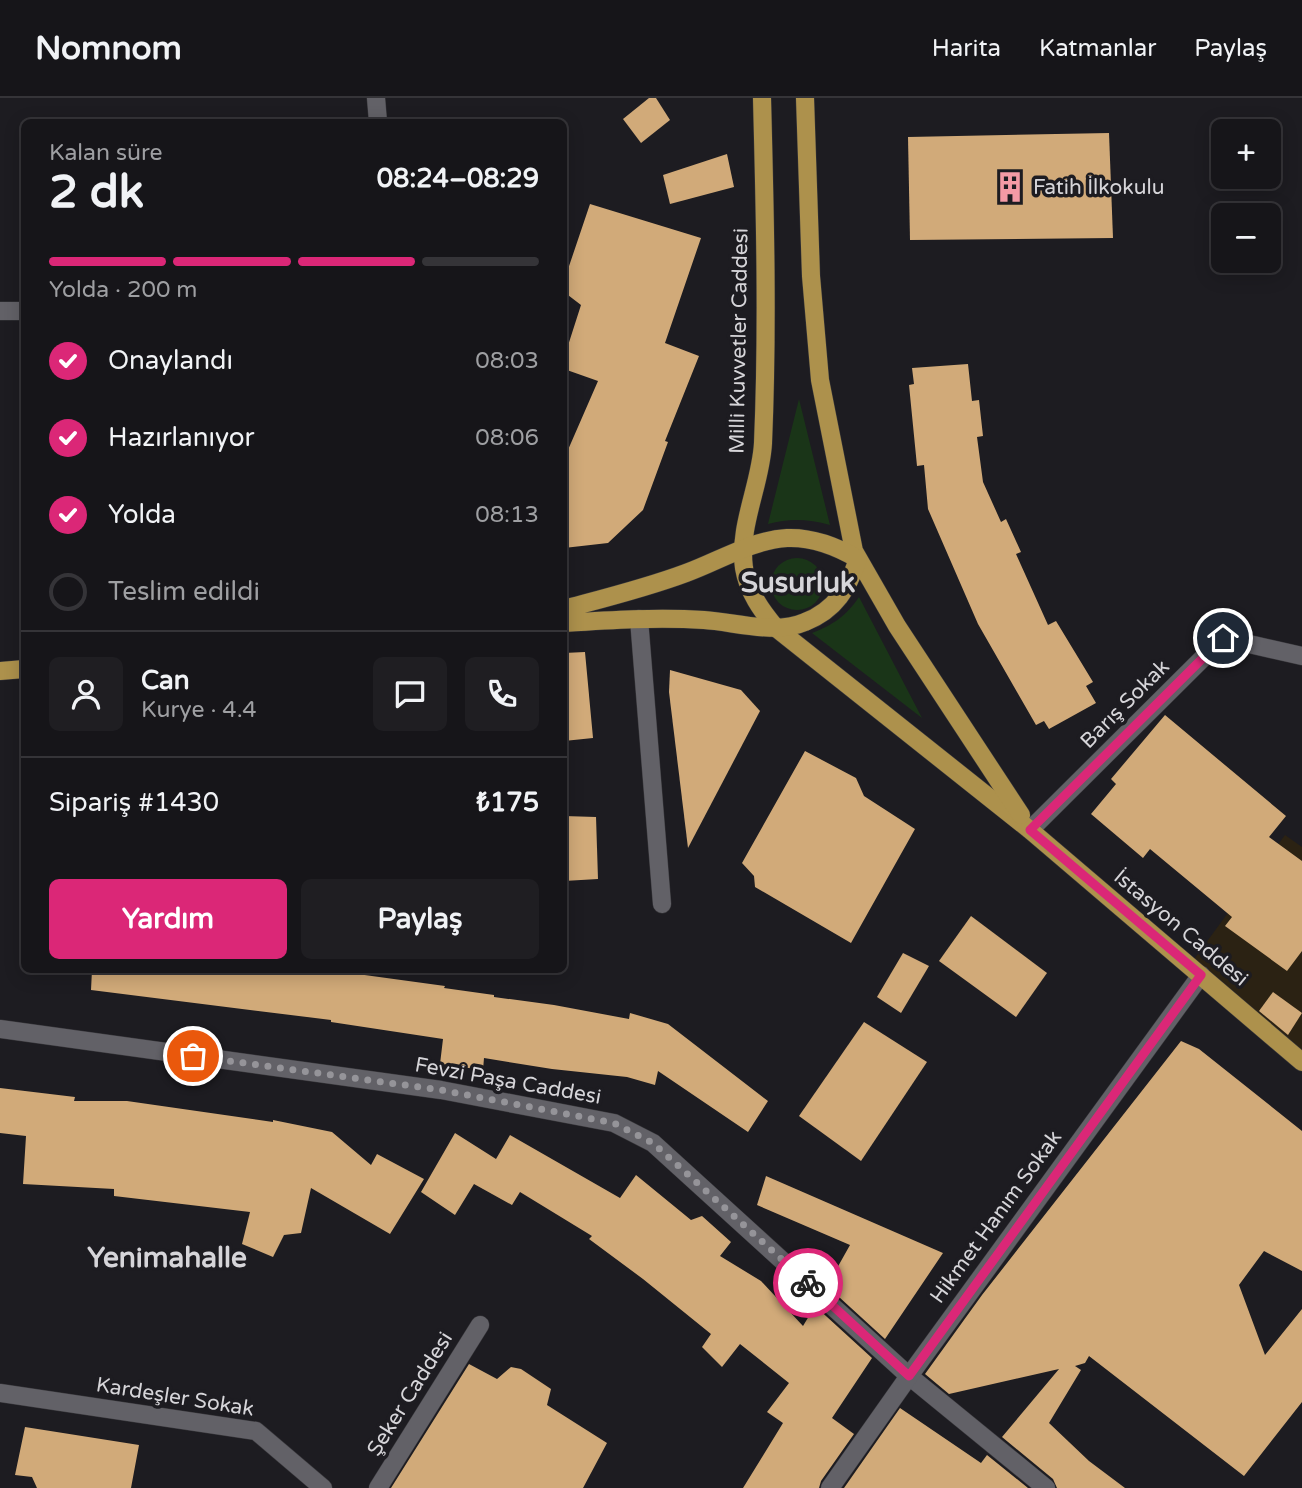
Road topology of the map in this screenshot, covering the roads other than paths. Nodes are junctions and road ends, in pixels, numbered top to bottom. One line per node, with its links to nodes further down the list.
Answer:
1 (376, 98): 4 (street)
2 (762, 98): 7 (main road, Milli Kuvvetler Caddesi)
3 (805, 98): 8 (main road)
4 (378, 119)
5 (21, 310): 6 (street)
6 (0, 311)
7 (744, 550): 8 (main road); 9 (main road); 12 (main road, Milli Kuvvetler Caddesi)
8 (858, 559): 12 (main road); 16 (main road)
9 (567, 608)
10 (639, 619): 11 (main road); 12 (main road); 17 (street)
11 (567, 623)
12 (776, 628): 16 (main road, Milli Kuvvetler Caddesi)
13 (1302, 656): 16 (street, Barış Sokak)
14 (21, 669): 15 (main road)
15 (0, 671)
16 (1030, 830): 18 (main road, İstasyon Caddesi)
17 (662, 904)
18 (1201, 975): 20 (main road, İstasyon Caddesi); 22 (street, Hikmet Hanım Sokak)
19 (0, 1029): 22 (street, Fevzi Paşa Caddesi)
20 (1302, 1062)
21 (480, 1325): 25 (street, Şeker Caddesi)
22 (909, 1376): 26 (street, Hikmet Hanım Sokak); 27 (street, Fevzi Paşa Caddesi)
23 (0, 1393): 24 (street, Kardeşler Sokak)
24 (323, 1488)
25 (378, 1488)
26 (830, 1488)
27 (1046, 1488)

